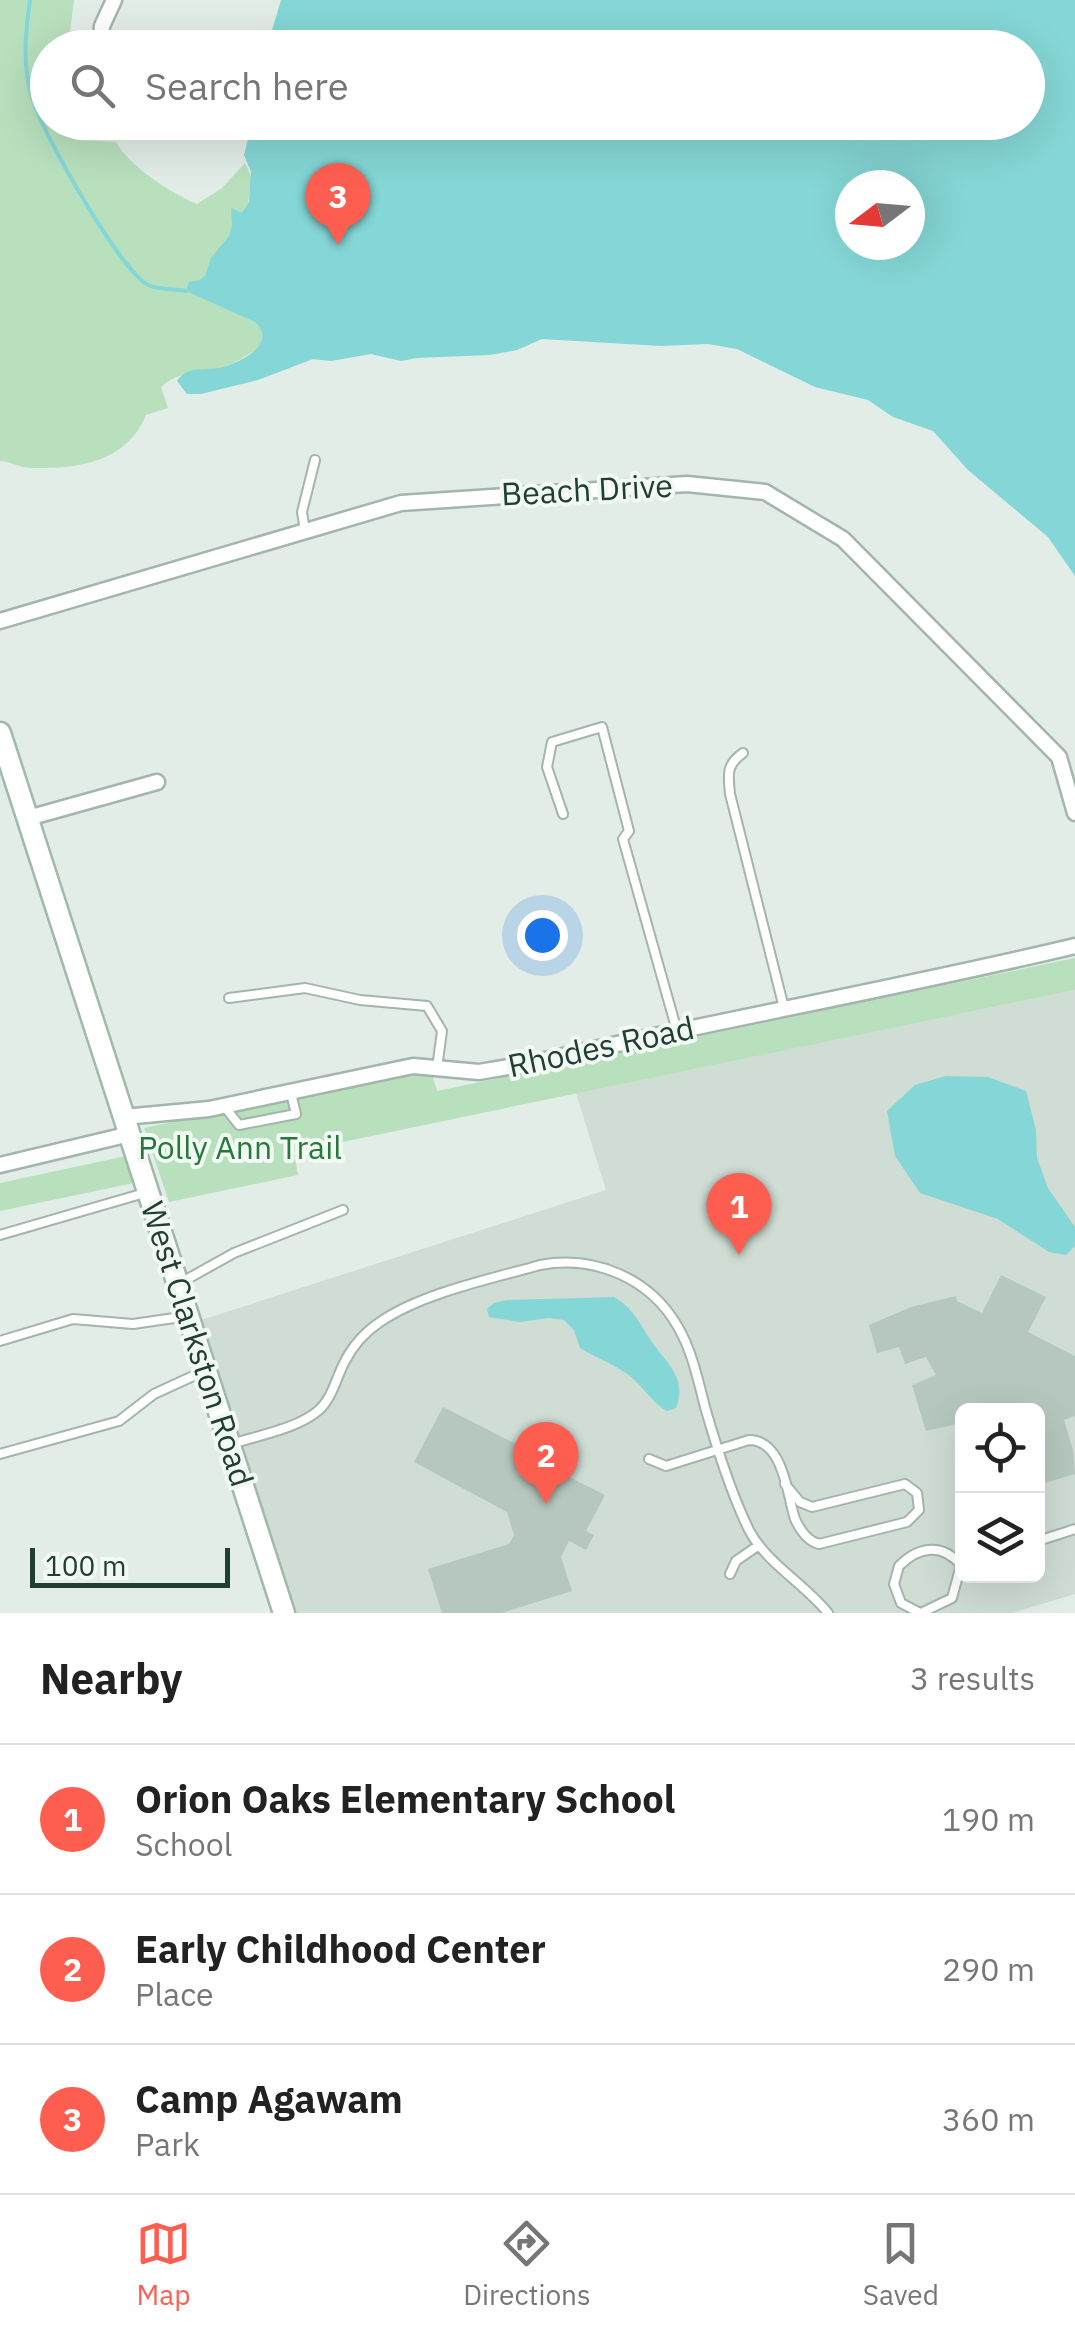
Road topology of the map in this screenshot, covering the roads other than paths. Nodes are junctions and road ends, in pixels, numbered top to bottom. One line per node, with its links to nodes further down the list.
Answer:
1 (114, 0): 2 (street)
2 (102, 30)
3 (315, 460): 4 (lane)
4 (304, 531): 5 (street, Beach Drive); 9 (street, Beach Drive)
5 (0, 621)
6 (0, 733): 8 (main road, West Clarkston Road)
7 (743, 753): 16 (lane)
8 (4, 756): 13 (main road, West Clarkston Road)
9 (1070, 775): 11 (street)
10 (157, 782): 13 (street)
11 (1075, 813)
12 (563, 814): 17 (lane)
13 (28, 818): 21 (main road, West Clarkston Road)
14 (1075, 946): 16 (street, Rhodes Road)
15 (229, 998): 18 (lane)
16 (784, 1008): 17 (street, Rhodes Road)
17 (678, 1031): 18 (street, Rhodes Road)
18 (437, 1068): 19 (street, Rhodes Road)
19 (291, 1093): 20 (street, Rhodes Road); 20 (lane)
20 (224, 1106): 21 (street, Rhodes Road)
21 (127, 1126): 22 (street, Rhodes Road); 23 (main road, West Clarkston Road)
22 (0, 1165)
23 (148, 1192): 25 (lane); 26 (main road, West Clarkston Road)
24 (343, 1210): 26 (lane)
25 (0, 1235)
26 (178, 1284): 27 (main road, West Clarkston Road)
27 (188, 1316): 28 (lane); 29 (main road, West Clarkston Road)
28 (0, 1341)
29 (206, 1371): 30 (main road, West Clarkston Road); 32 (lane)
30 (229, 1444): 31 (lane); 41 (main road, West Clarkston Road)
31 (718, 1450): 33 (lane); 34 (lane); 37 (lane)
32 (0, 1454)
33 (650, 1459)
34 (784, 1484): 34 (lane)
35 (1075, 1529): 36 (lane)
36 (1045, 1538)
37 (759, 1545): 39 (lane); 42 (lane)
38 (955, 1558): 43 (lane)
39 (730, 1574)
40 (957, 1583): 43 (lane)
41 (284, 1613)
42 (828, 1613)
43 (921, 1613)

